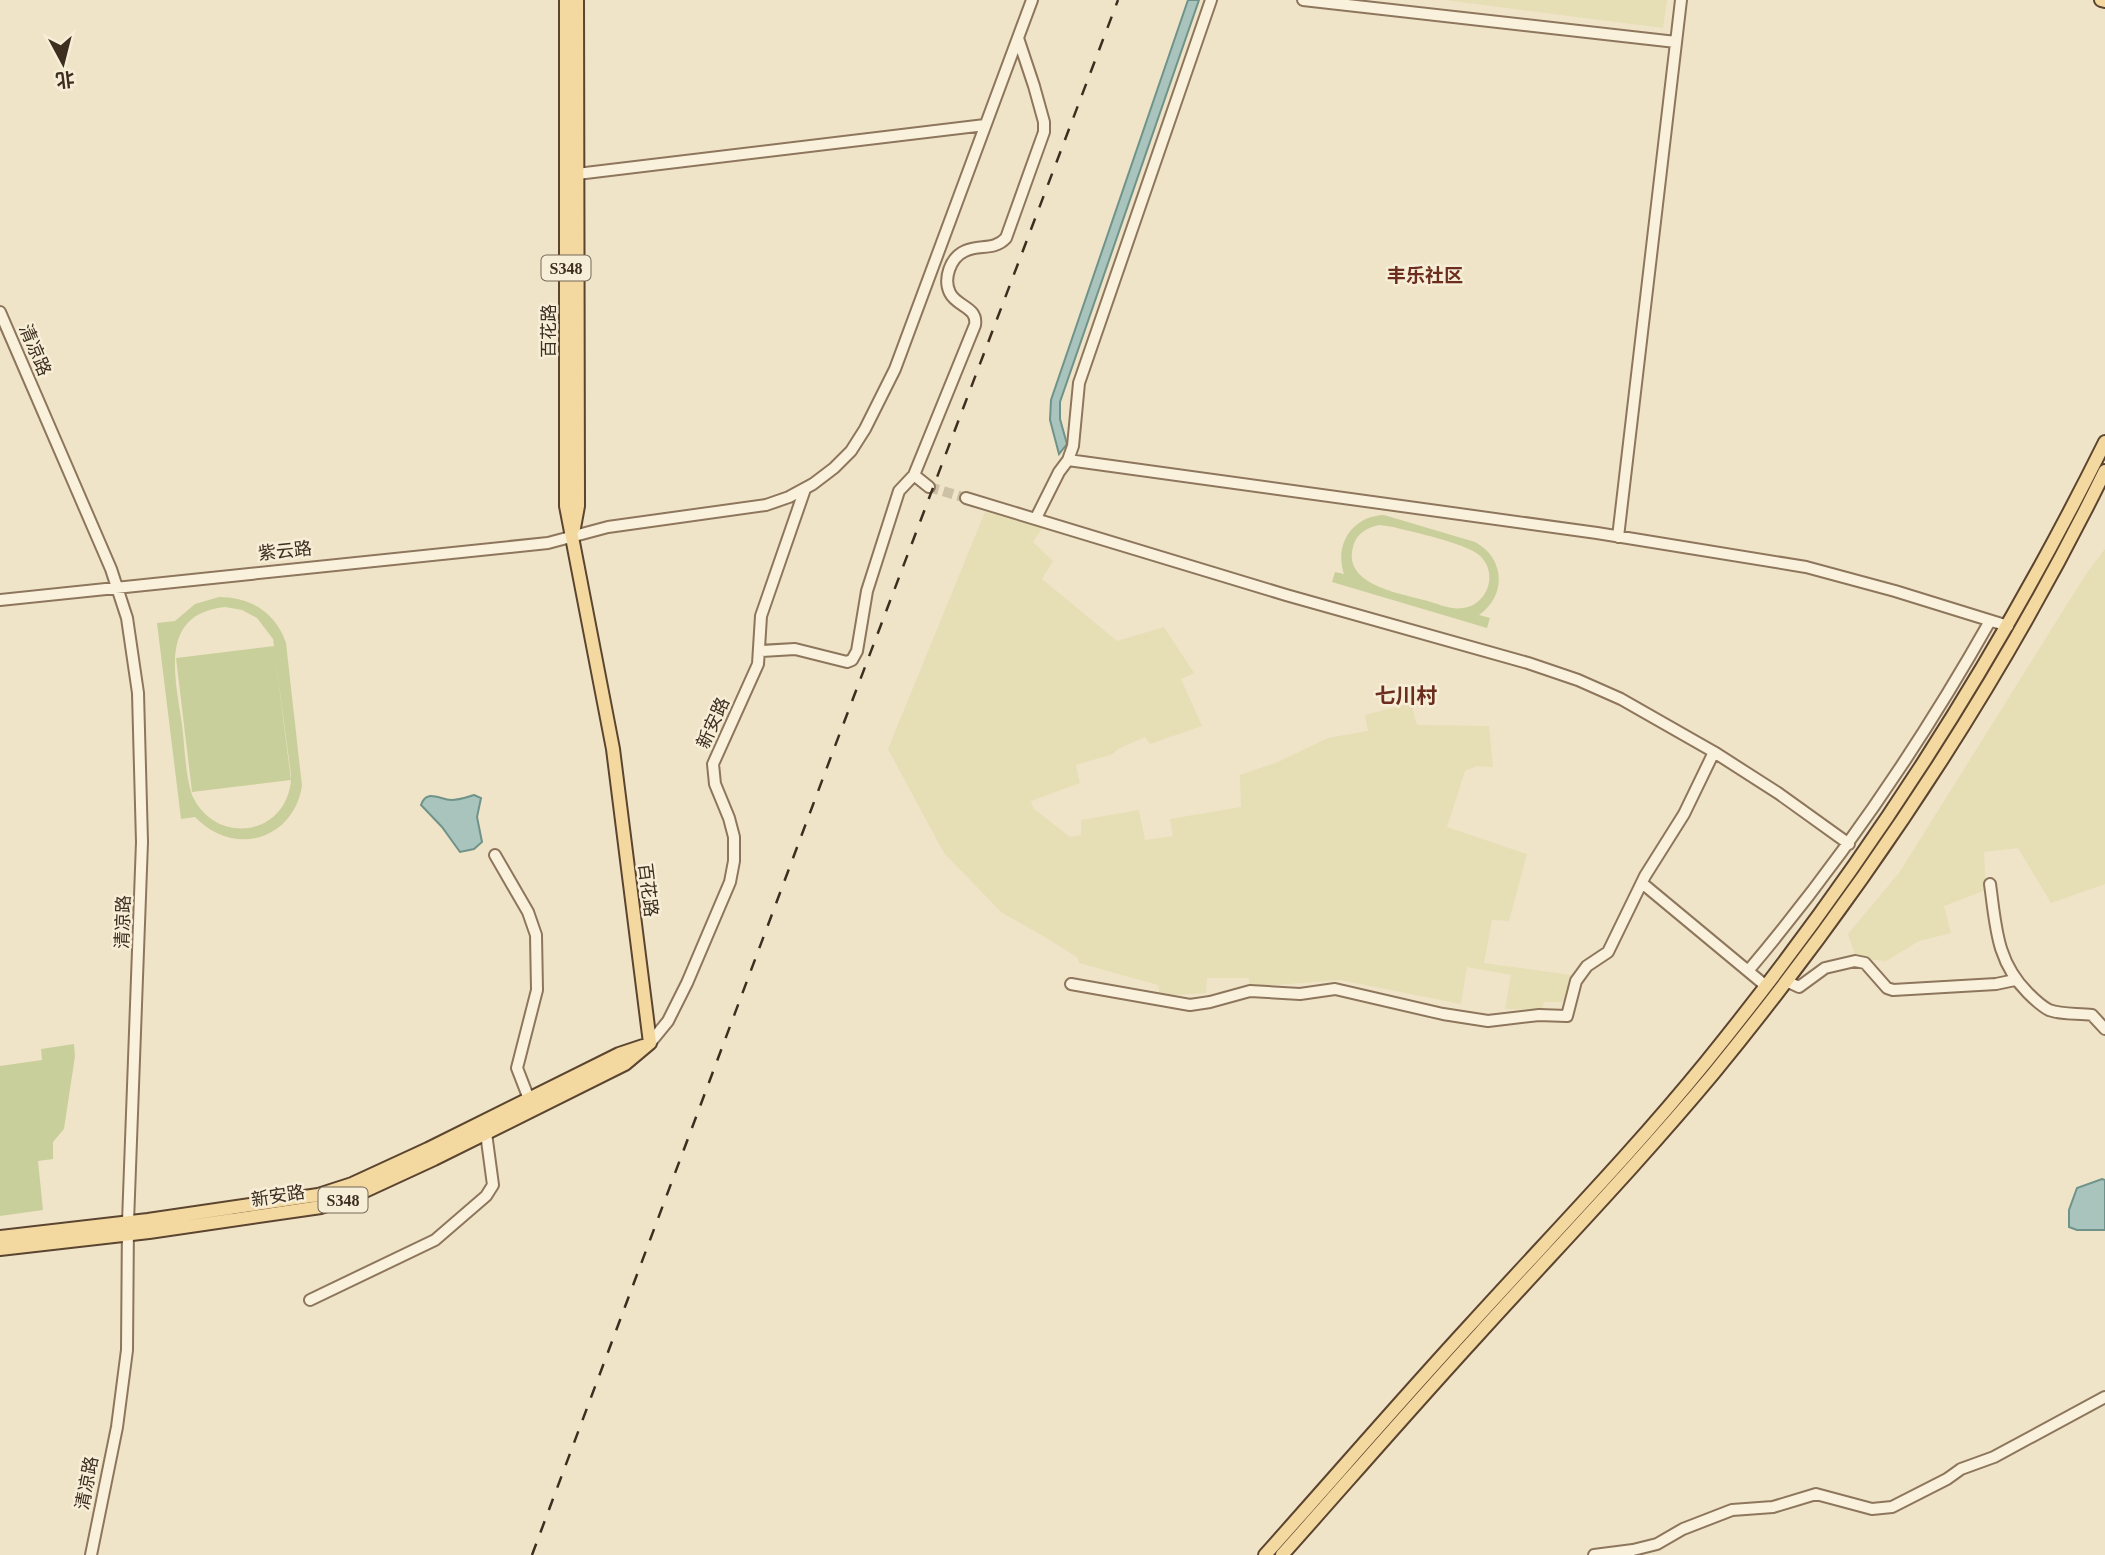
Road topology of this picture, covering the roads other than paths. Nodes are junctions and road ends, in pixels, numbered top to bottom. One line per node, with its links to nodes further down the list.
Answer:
1 (566, 0): 20 (main road, 百花路 / S348)
2 (577, 0): 10 (main road, 百花路 / S348)
3 (1032, 0): 7 (street, 紫云路)
4 (1211, 0): 13 (street)
5 (1303, 0): 8 (street)
6 (1681, 0): 8 (street)
7 (1018, 38): 9 (street, 紫云路); 15 (street)
8 (1676, 42): 21 (street)
9 (985, 125): 10 (street); 17 (street, 紫云路)
10 (577, 174): 20 (main road, 百花路 / S348)
11 (0, 312): 22 (street, 清凉路)
12 (2105, 442): 25 (main road)
13 (1068, 460): 19 (street); 21 (street)
14 (2105, 471): 34 (main road)
15 (914, 475): 16 (street); 26 (street)
16 (929, 486)
17 (805, 489): 20 (street, 紫云路); 26 (street, 新安路)
18 (967, 498): 19 (street)
19 (1037, 518): 27 (street)
20 (573, 536): 22 (street, 紫云路); 38 (main road, 百花路 / S348)
21 (1618, 537): 24 (street)
22 (118, 587): 23 (street, 紫云路); 41 (street, 清凉路)
23 (0, 600)
24 (1990, 621): 25 (street); 28 (street)
25 (2008, 626): 36 (main road)
26 (760, 650): 38 (street, 新安路)
27 (1714, 752): 28 (street); 30 (street)
28 (1849, 844): 32 (street)
29 (495, 855): 39 (street)
30 (1642, 883): 32 (street); 35 (street)
31 (1990, 884): 33 (street)
32 (1748, 971): 36 (street)
33 (2015, 980): 34 (street); 37 (street)
34 (1786, 981): 48 (main road)
35 (1071, 984)
36 (1766, 986): 47 (main road)
37 (2105, 1029)
38 (650, 1043): 39 (main road, 新安路 / S348); 40 (main road, 新安路 / S348)
39 (529, 1099): 41 (main road, 新安路 / S348)
40 (486, 1133): 41 (main road, 新安路 / S348); 44 (street)
41 (128, 1228): 42 (main road, 新安路 / S348); 43 (main road, 新安路 / S348); 46 (street, 清凉路)
42 (0, 1237)
43 (0, 1249)
44 (310, 1300)
45 (2105, 1397): 49 (street)
46 (90, 1555)
47 (1265, 1555)
48 (1282, 1555)
49 (1594, 1555)

